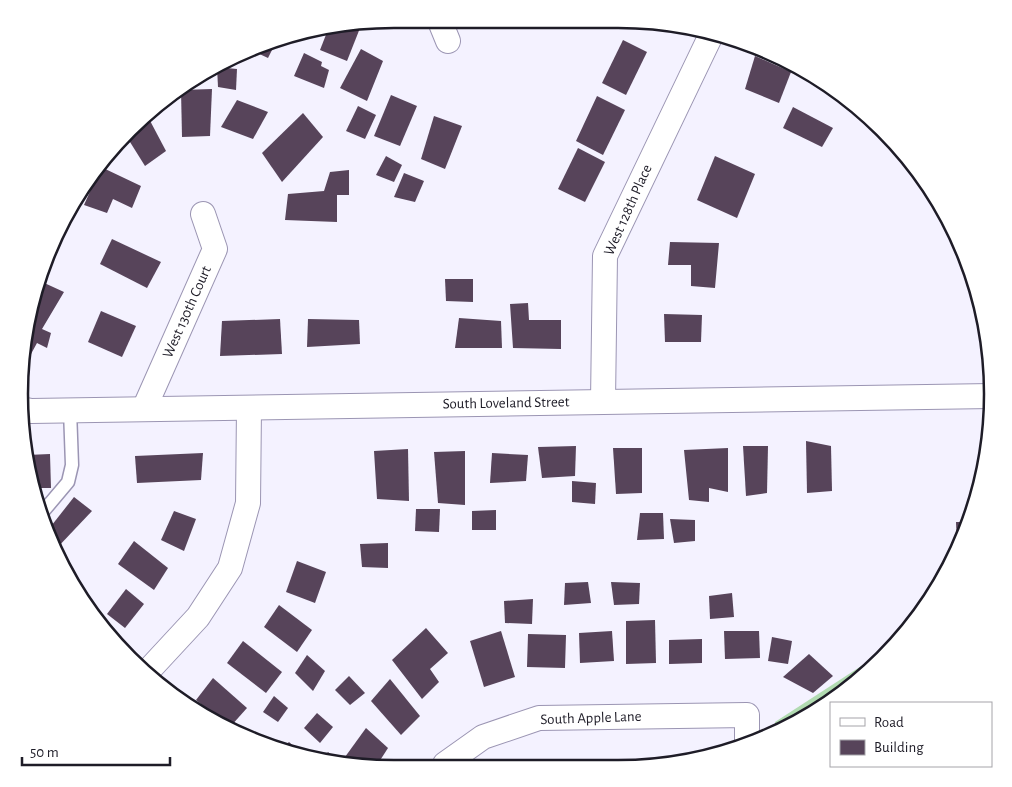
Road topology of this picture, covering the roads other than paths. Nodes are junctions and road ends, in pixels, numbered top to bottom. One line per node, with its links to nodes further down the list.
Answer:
1 (443, 28): 3 (street)
2 (709, 39): 6 (street, West 128th Place)
3 (448, 41)
4 (203, 214): 8 (street, West 130th Court)
5 (984, 396): 6 (street, South Loveland Street)
6 (604, 401): 7 (street, South Loveland Street)
7 (248, 408): 8 (street, South Loveland Street); 12 (street)
8 (144, 409): 10 (street, South Loveland Street)
9 (28, 410): 10 (street, South Loveland Street)
10 (70, 410): 11 (lane)
11 (46, 508)
12 (151, 668)
13 (747, 736): 14 (street, South Apple Lane)
14 (451, 760)

